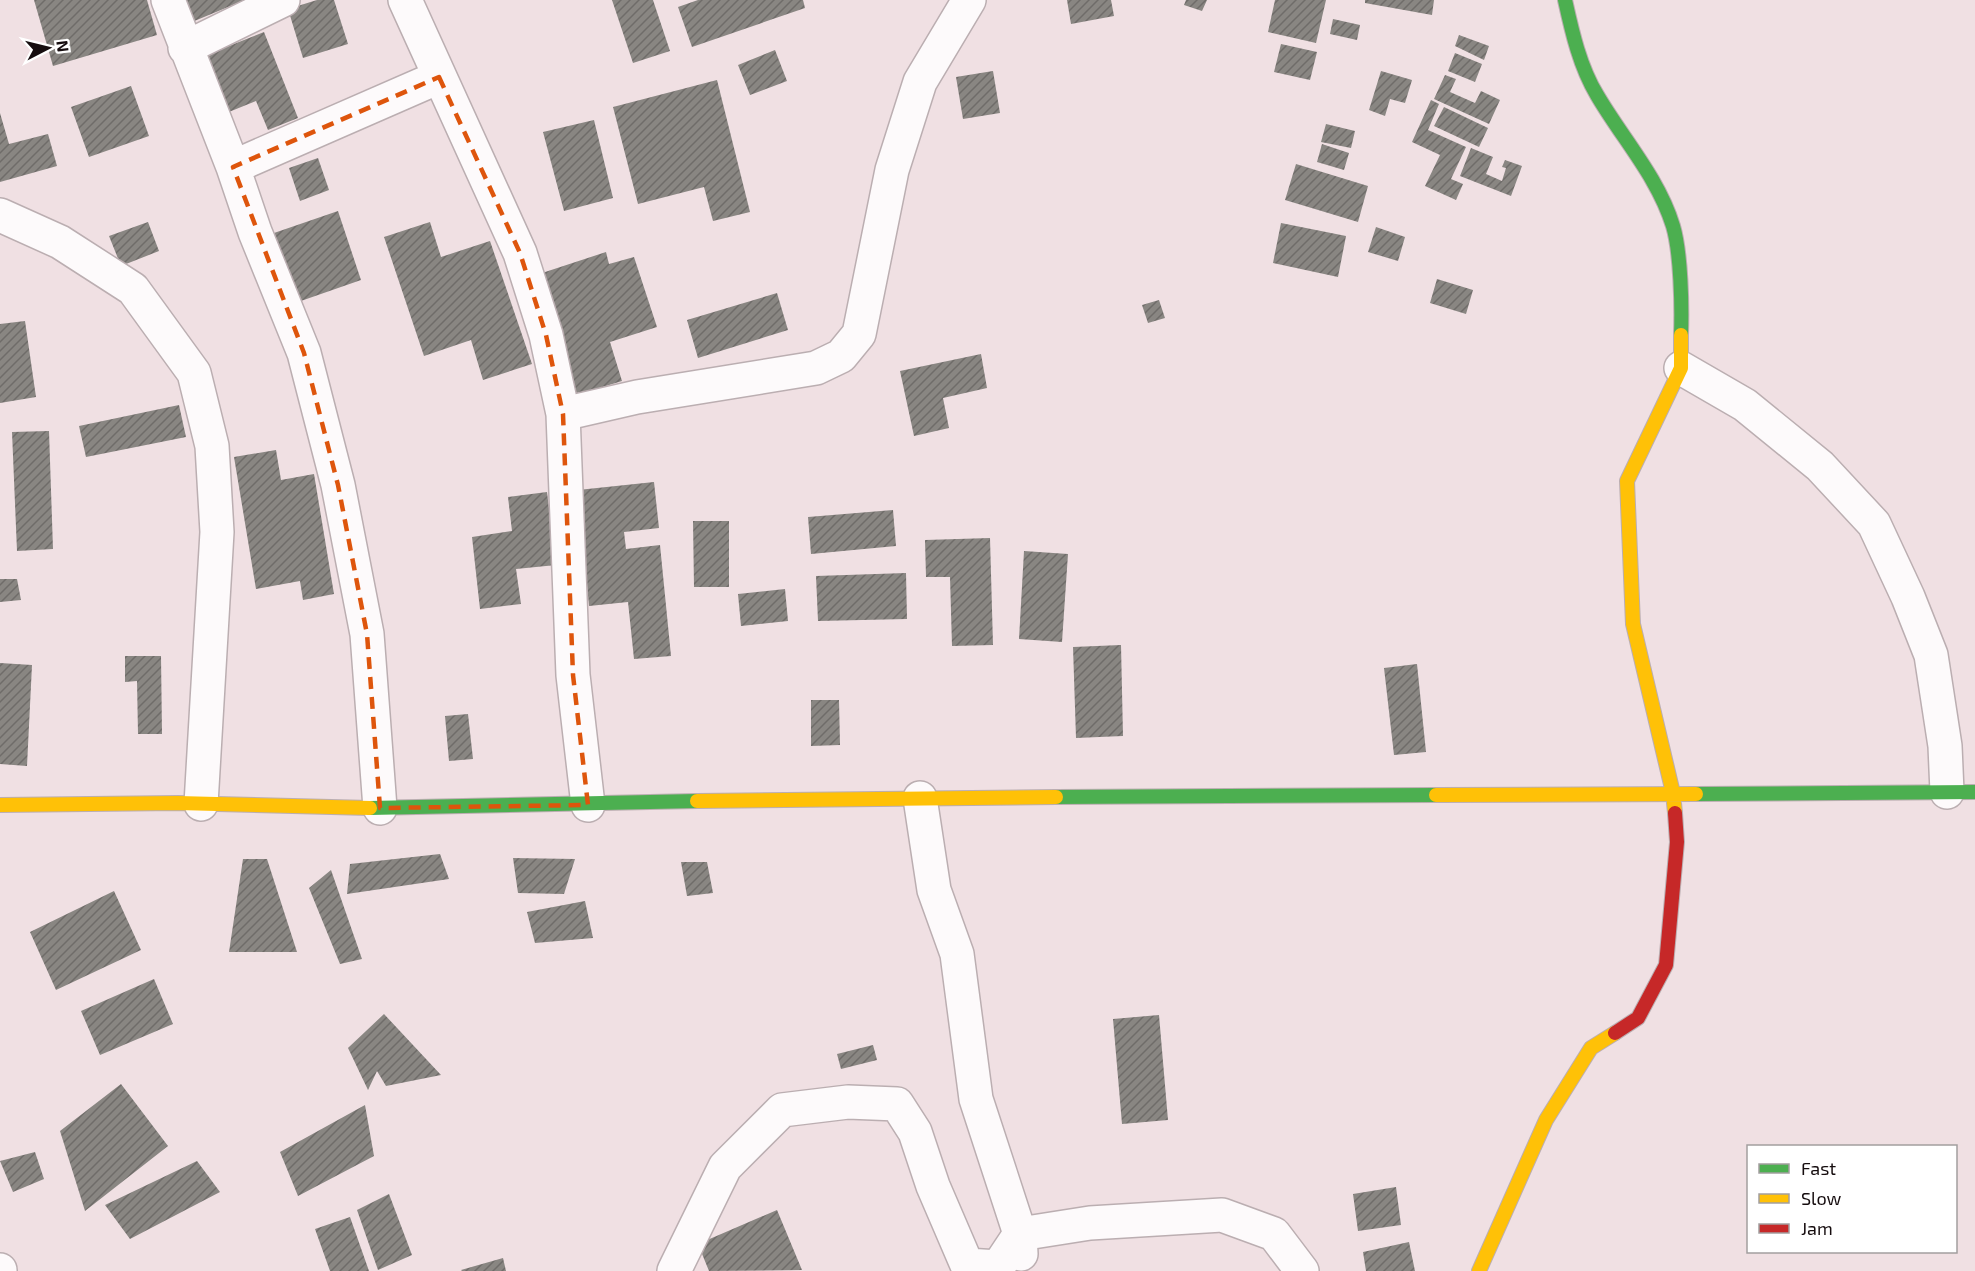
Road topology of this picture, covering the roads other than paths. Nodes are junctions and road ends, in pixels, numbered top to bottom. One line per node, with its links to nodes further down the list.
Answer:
1 (168, 0): 6 (street)
2 (405, 0): 7 (street)
3 (969, 0): 11 (street)
4 (1565, 0): 10 (street)
5 (271, 2): 6 (street)
6 (185, 48): 8 (street)
7 (439, 77): 8 (street); 11 (street)
8 (233, 167): 18 (street)
9 (0, 215): 15 (street)
10 (1681, 368): 12 (street); 13 (street)
11 (563, 414): 17 (street)
12 (1961, 792): 13 (street)
13 (1673, 793): 14 (street); 23 (street)
14 (920, 798): 17 (street); 19 (street)
15 (201, 804): 16 (street); 18 (street)
16 (0, 805)
17 (588, 805): 18 (street)
18 (380, 808)
19 (1020, 1234): 20 (street); 21 (street); 22 (street)
20 (674, 1271)
21 (1021, 1271)
22 (1302, 1271)
23 (1479, 1271)

